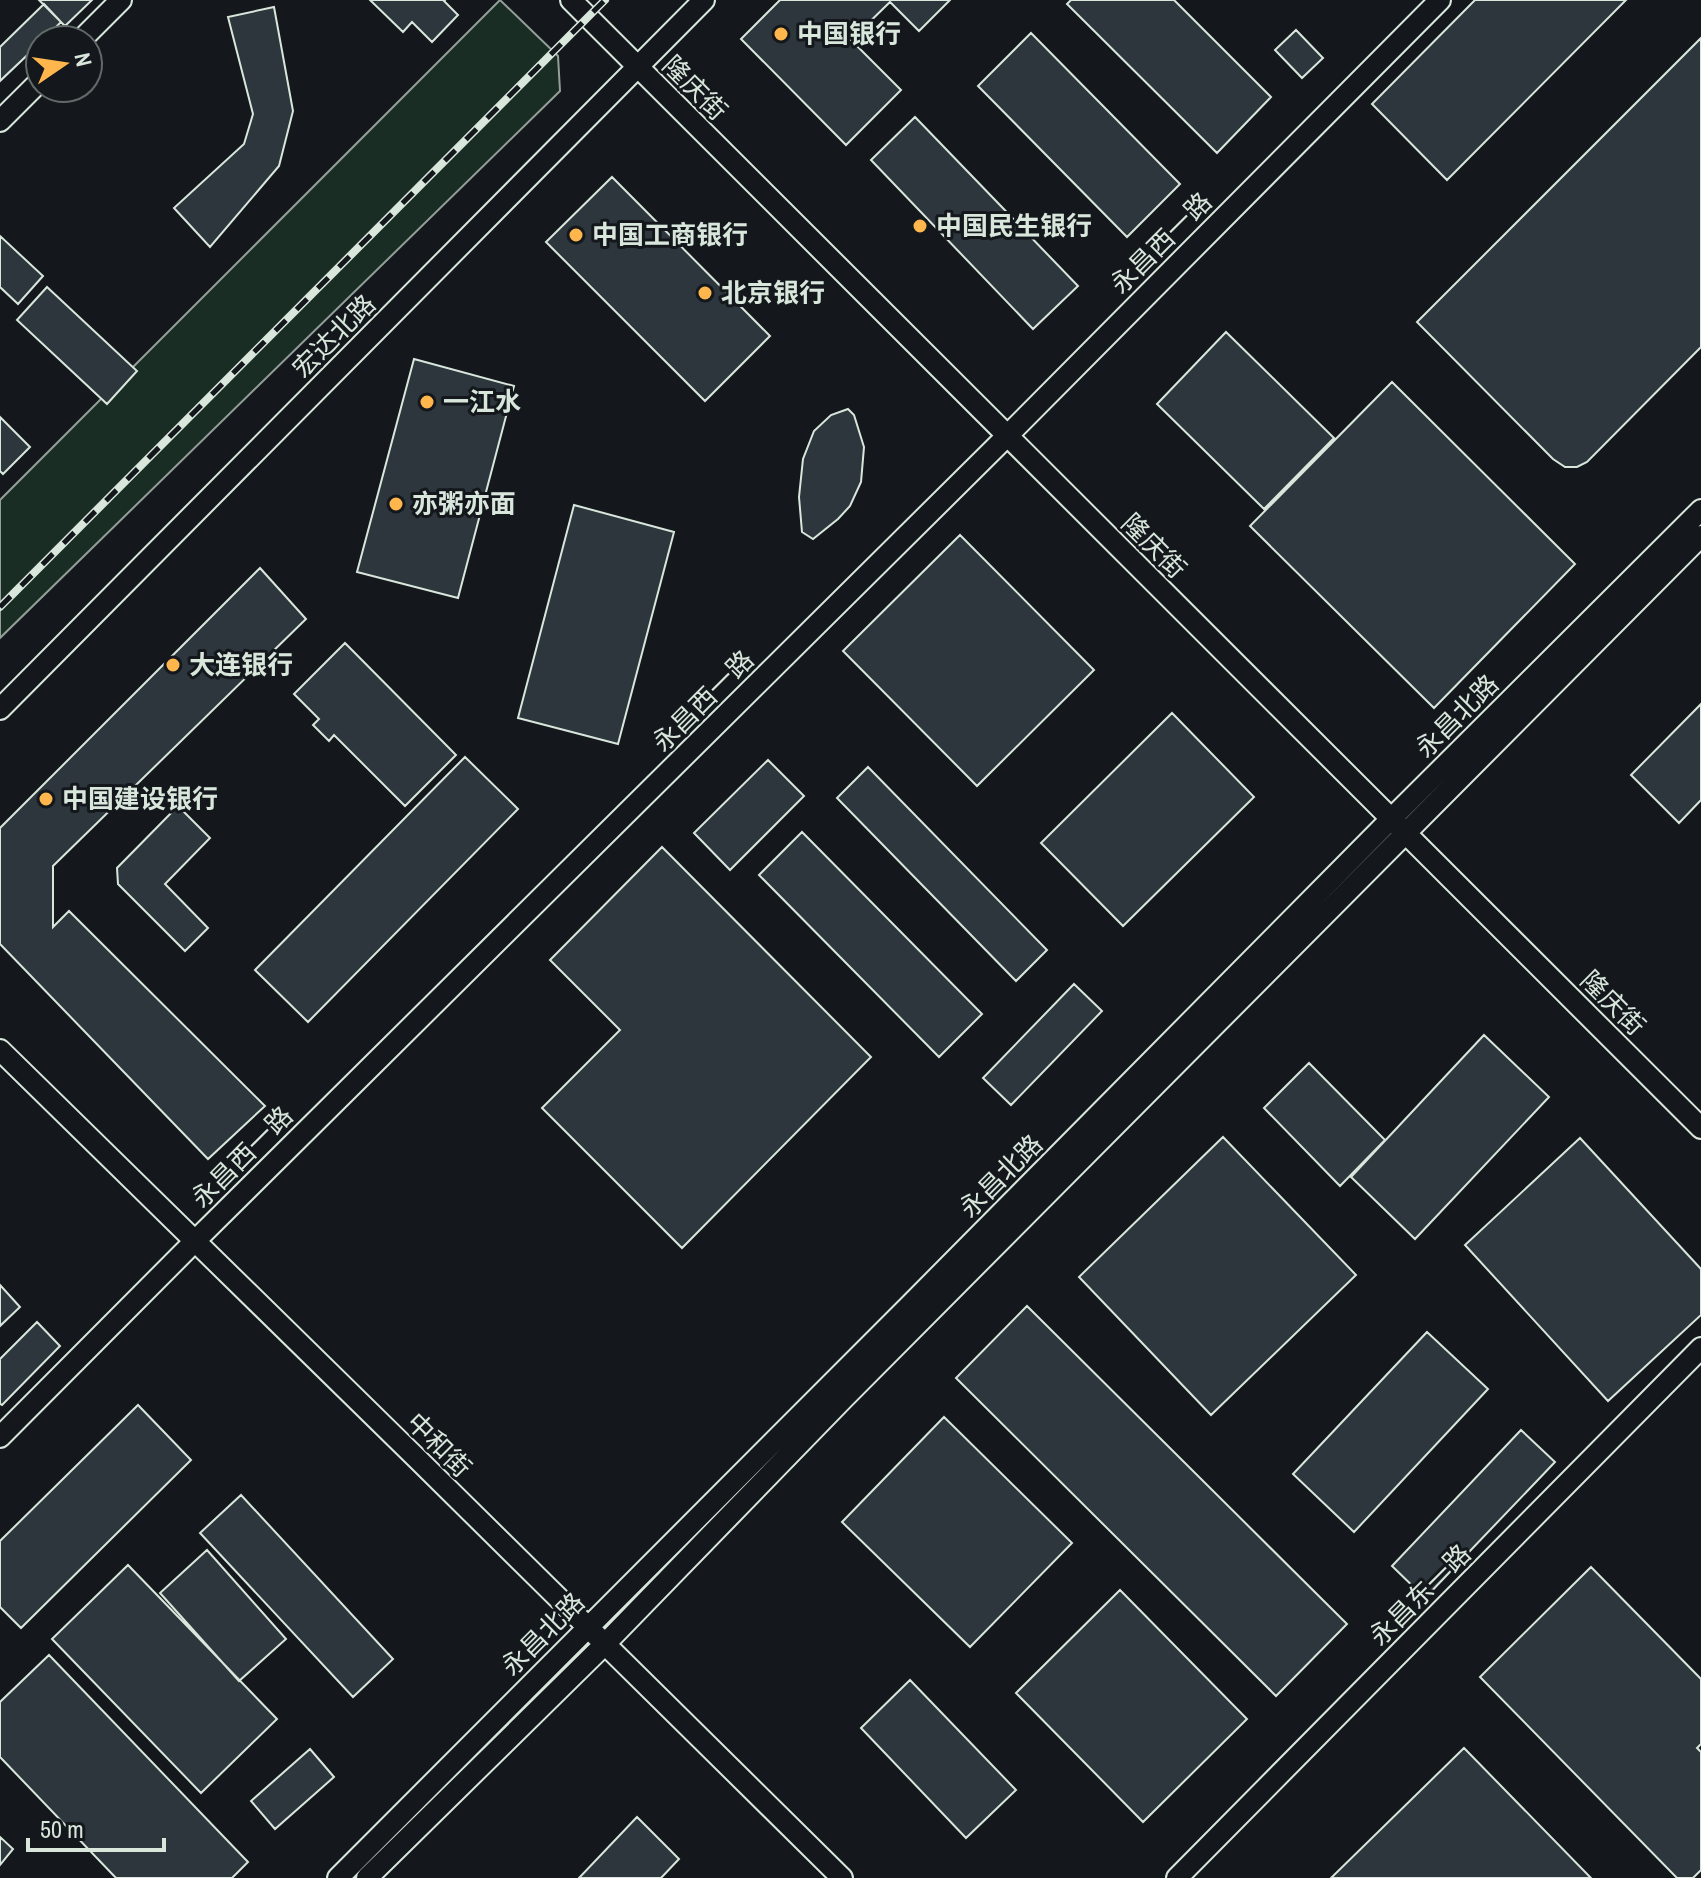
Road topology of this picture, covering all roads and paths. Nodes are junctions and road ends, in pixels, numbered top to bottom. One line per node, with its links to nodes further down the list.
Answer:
1 (121, 0): 5 (street)
2 (571, 0): 6 (street, 隆庆街)
3 (704, 0): 6 (street, 宏达北路)
4 (1440, 0): 9 (street, 永昌西一路)
5 (97, 24)
6 (638, 67): 9 (street, 隆庆街); 12 (street, 宏达北路)
7 (24, 97): 8 (street)
8 (0, 121)
9 (1007, 436): 13 (street, 隆庆街); 17 (street, 永昌西一路)
10 (1701, 510): 13 (street, 永昌北路)
11 (1701, 536): 14 (street, 永昌北路)
12 (0, 709)
13 (1392, 818): 14 (street, 隆庆街); 20 (street, 永昌北路)
14 (1406, 834): 16 (street, 隆庆街); 21 (street, 永昌北路)
15 (0, 1050): 17 (street, 中和街)
16 (1701, 1128)
17 (196, 1240): 19 (street, 永昌西一路); 20 (street, 中和街)
18 (1701, 1348): 25 (street, 永昌东一路)
19 (0, 1437)
20 (588, 1627): 21 (street, 中和街); 22 (street, 永昌北路)
21 (605, 1644): 23 (street, 永昌北路); 24 (street, 中和街)
22 (338, 1878)
23 (367, 1878)
24 (842, 1878)
25 (1177, 1878)

